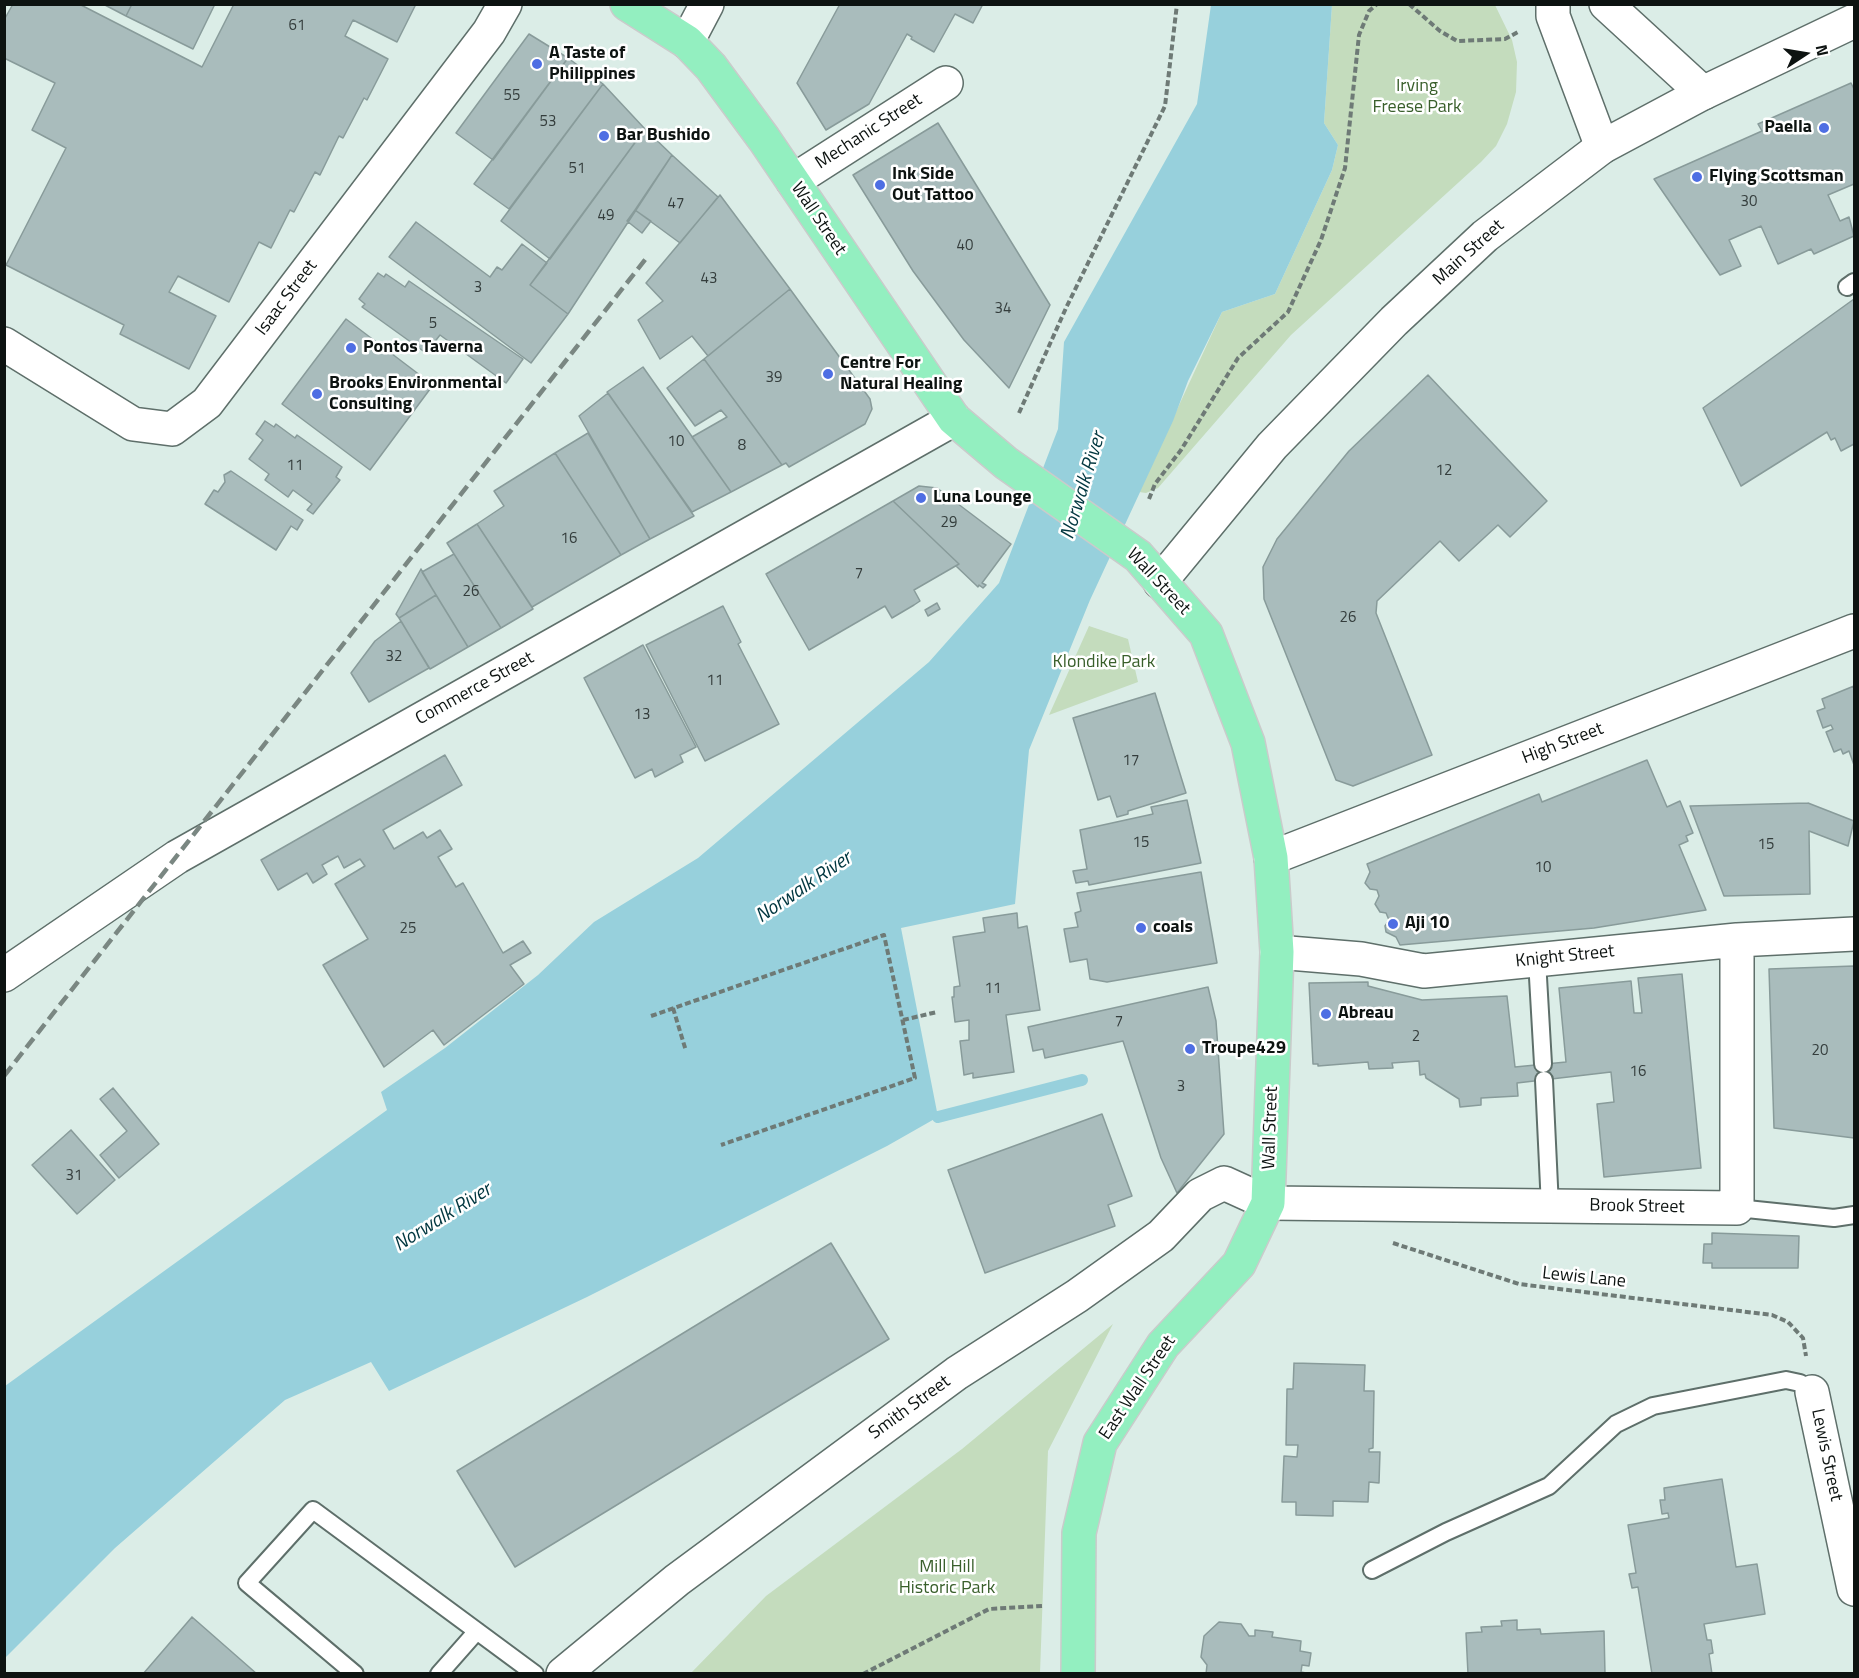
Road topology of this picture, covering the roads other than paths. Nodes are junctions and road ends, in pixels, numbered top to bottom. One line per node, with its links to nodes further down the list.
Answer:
1 (505, 4): 12 (street, Isaac Street)
2 (627, 4): 7 (main road, Wall Street)
3 (707, 4): 7 (street)
4 (1606, 4): 9 (street)
5 (1553, 10): 10 (street)
6 (1854, 21): 9 (street, Main Street)
7 (687, 42): 11 (main road, Wall Street)
8 (946, 83): 11 (street, Mechanic Street)
9 (1703, 93): 10 (street, Main Street)
10 (1602, 147): 14 (street, Main Street)
11 (793, 181): 13 (main road, Wall Street)
12 (4, 344)
13 (954, 419): 14 (main road, Wall Street); 21 (street, Commerce Street)
14 (1160, 582): 16 (main road, Wall Street)
15 (1854, 631): 16 (street, High Street)
16 (1271, 858): 19 (main road, Wall Street)
17 (1854, 934): 18 (street, Knight Street)
18 (1737, 940): 20 (street, Knight Street); 24 (street)
19 (1277, 952): 20 (street, Knight Street); 22 (main road, Wall Street)
20 (1537, 960): 23 (lane)
21 (4, 975)
22 (1268, 1203): 23 (street, Brook Street); 33 (street, Smith Street); 34 (main road, East Wall Street)
23 (1550, 1206): 24 (street, Brook Street)
24 (1737, 1208): 25 (lane)
25 (1854, 1215)
26 (1812, 1392): 27 (lane); 28 (street, Lewis Street)
27 (1372, 1570)
28 (1854, 1588)
29 (477, 1631): 30 (lane); 31 (lane); 32 (lane)
30 (356, 1674)
31 (439, 1674)
32 (535, 1674)
33 (563, 1674)
34 (1078, 1674)

